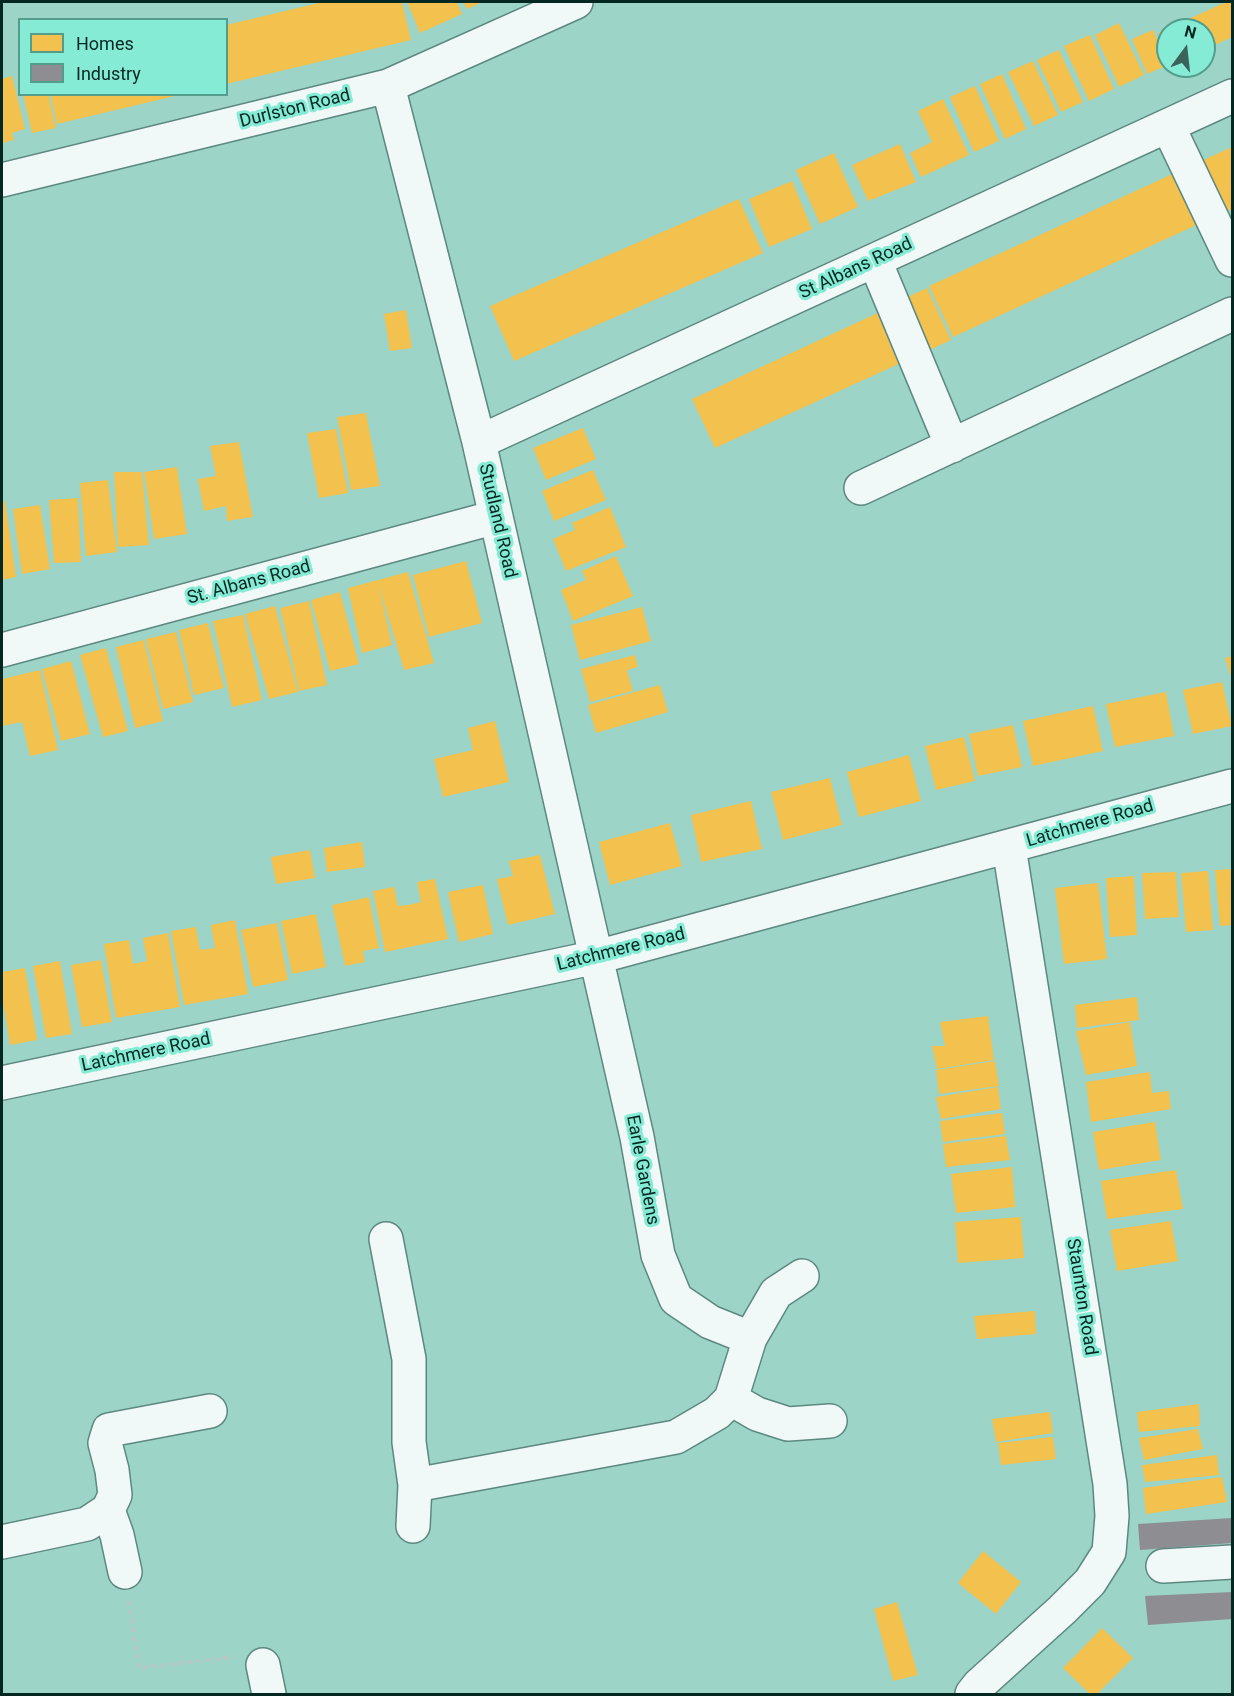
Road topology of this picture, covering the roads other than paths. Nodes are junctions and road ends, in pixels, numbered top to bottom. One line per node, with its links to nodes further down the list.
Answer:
1 (576, 2): 2 (street, Durlston Road)
2 (388, 86): 5 (street, Durlston Road); 9 (street, Studland Road)
3 (1233, 96): 4 (street, St Albans Road)
4 (1168, 126): 6 (street); 7 (street, St Albans Road)
5 (2, 180)
6 (1233, 260)
7 (875, 261): 9 (street, St Albans Road); 10 (street)
8 (1233, 314): 10 (street)
9 (479, 442): 12 (street, Studland Road)
10 (952, 446): 11 (street)
11 (861, 488)
12 (496, 517): 13 (street, St. Albans Road); 16 (street, Studland Road)
13 (2, 650)
14 (1233, 786): 15 (street, Latchmere Road)
15 (1009, 847): 16 (street, Latchmere Road); 31 (street, Staunton Road)
16 (597, 957): 17 (street, Latchmere Road); 20 (street, Earle Gardens)
17 (2, 1083)
18 (386, 1239): 24 (street)
19 (802, 1276): 20 (street)
20 (750, 1338): 21 (street)
21 (731, 1399): 23 (street); 24 (street)
22 (210, 1411): 25 (street)
23 (830, 1421)
24 (415, 1485): 26 (street)
25 (108, 1510): 27 (street); 30 (street)
26 (414, 1526)
27 (2, 1542)
28 (1233, 1562): 29 (street)
29 (1163, 1566)
30 (125, 1572)
31 (972, 1695)

